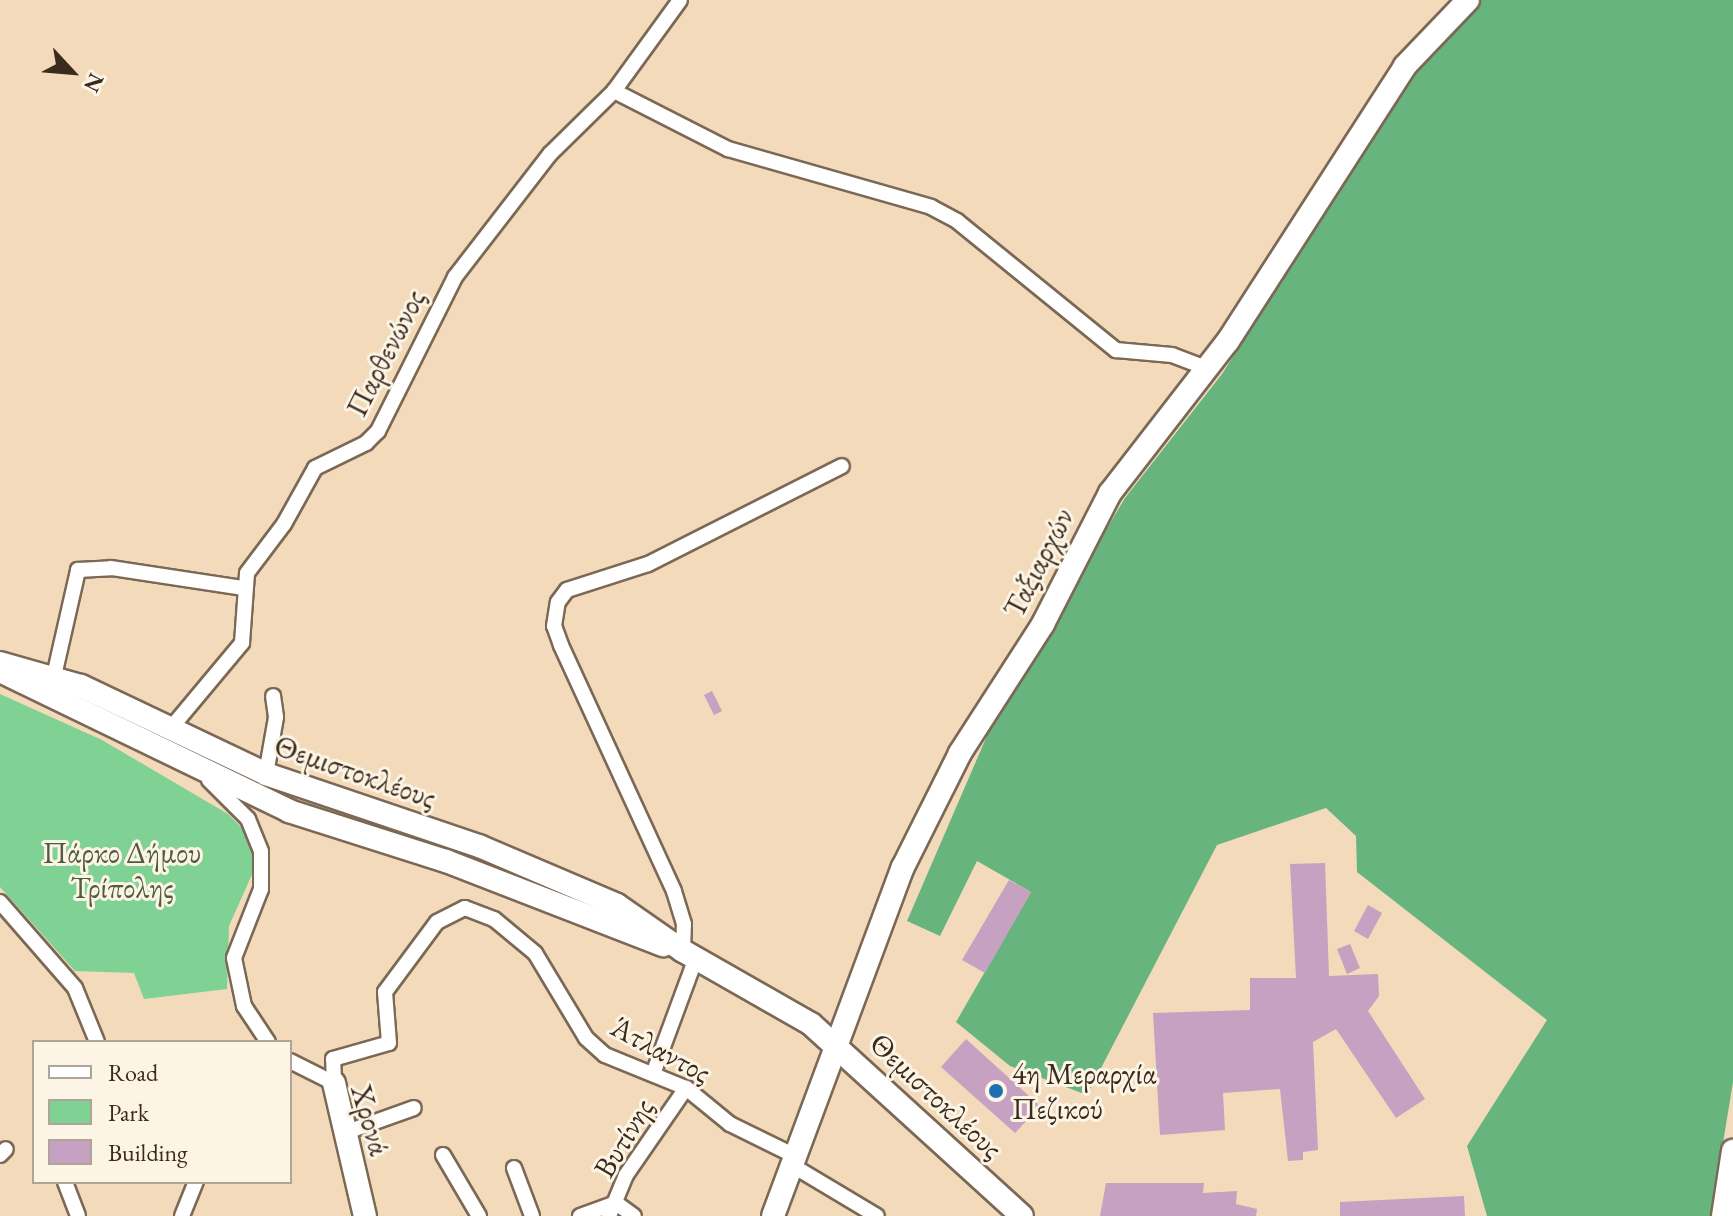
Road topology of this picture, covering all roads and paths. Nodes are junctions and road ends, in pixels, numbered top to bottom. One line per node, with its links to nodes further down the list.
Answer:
1 (680, 0): 3 (street, Παρθενώνος)
2 (1468, 0): 4 (street, Ταξιαρχών)
3 (614, 91): 4 (street); 6 (street, Παρθενώνος)
4 (1209, 369): 18 (street, Ταξιαρχών)
5 (842, 466): 15 (street)
6 (243, 588): 9 (street); 11 (street, Παρθενώνος)
7 (0, 663): 9 (street, Θεμιστοκλέους)
8 (0, 671): 12 (street, Θεμιστοκλέους)
9 (54, 676): 11 (street, Θεμιστοκλέους)
10 (273, 696): 13 (street)
11 (171, 728): 13 (street, Θεμιστοκλέους)
12 (180, 761): 15 (street, Θεμιστοκλέους); 17 (street)
13 (266, 774): 15 (street, Θεμιστοκλέους)
14 (0, 902): 16 (street)
15 (690, 955): 18 (street, Θεμιστοκλέους); 20 (street)
16 (96, 1040)
17 (267, 1040)
18 (838, 1046): 27 (street, Ταξιαρχών); 41 (street, Θεμιστοκλέους)
19 (292, 1062): 21 (street, Χρονά)
20 (653, 1074): 21 (street, Άτλαντος); 22 (street, Άτλαντος)
21 (334, 1083): 24 (street, Χρονά)
22 (686, 1088): 27 (street, Άτλαντος); 31 (street, Βυτίνης)
23 (414, 1108): 24 (street)
24 (344, 1133): 34 (street, Χρονά)
25 (1733, 1151): 42 (street)
26 (443, 1155): 35 (street)
27 (791, 1160): 39 (street, Ταξιαρχών); 40 (street, Άτλαντος)
28 (514, 1168): 36 (street)
29 (66, 1184): 32 (street)
30 (195, 1184): 33 (street)
31 (613, 1209): 37 (street); 38 (street)
32 (78, 1216)
33 (182, 1216)
34 (365, 1216)
35 (479, 1216)
36 (532, 1216)
37 (580, 1216)
38 (634, 1216)
39 (773, 1216)
40 (877, 1216)
41 (1022, 1216)
42 (1723, 1216)

